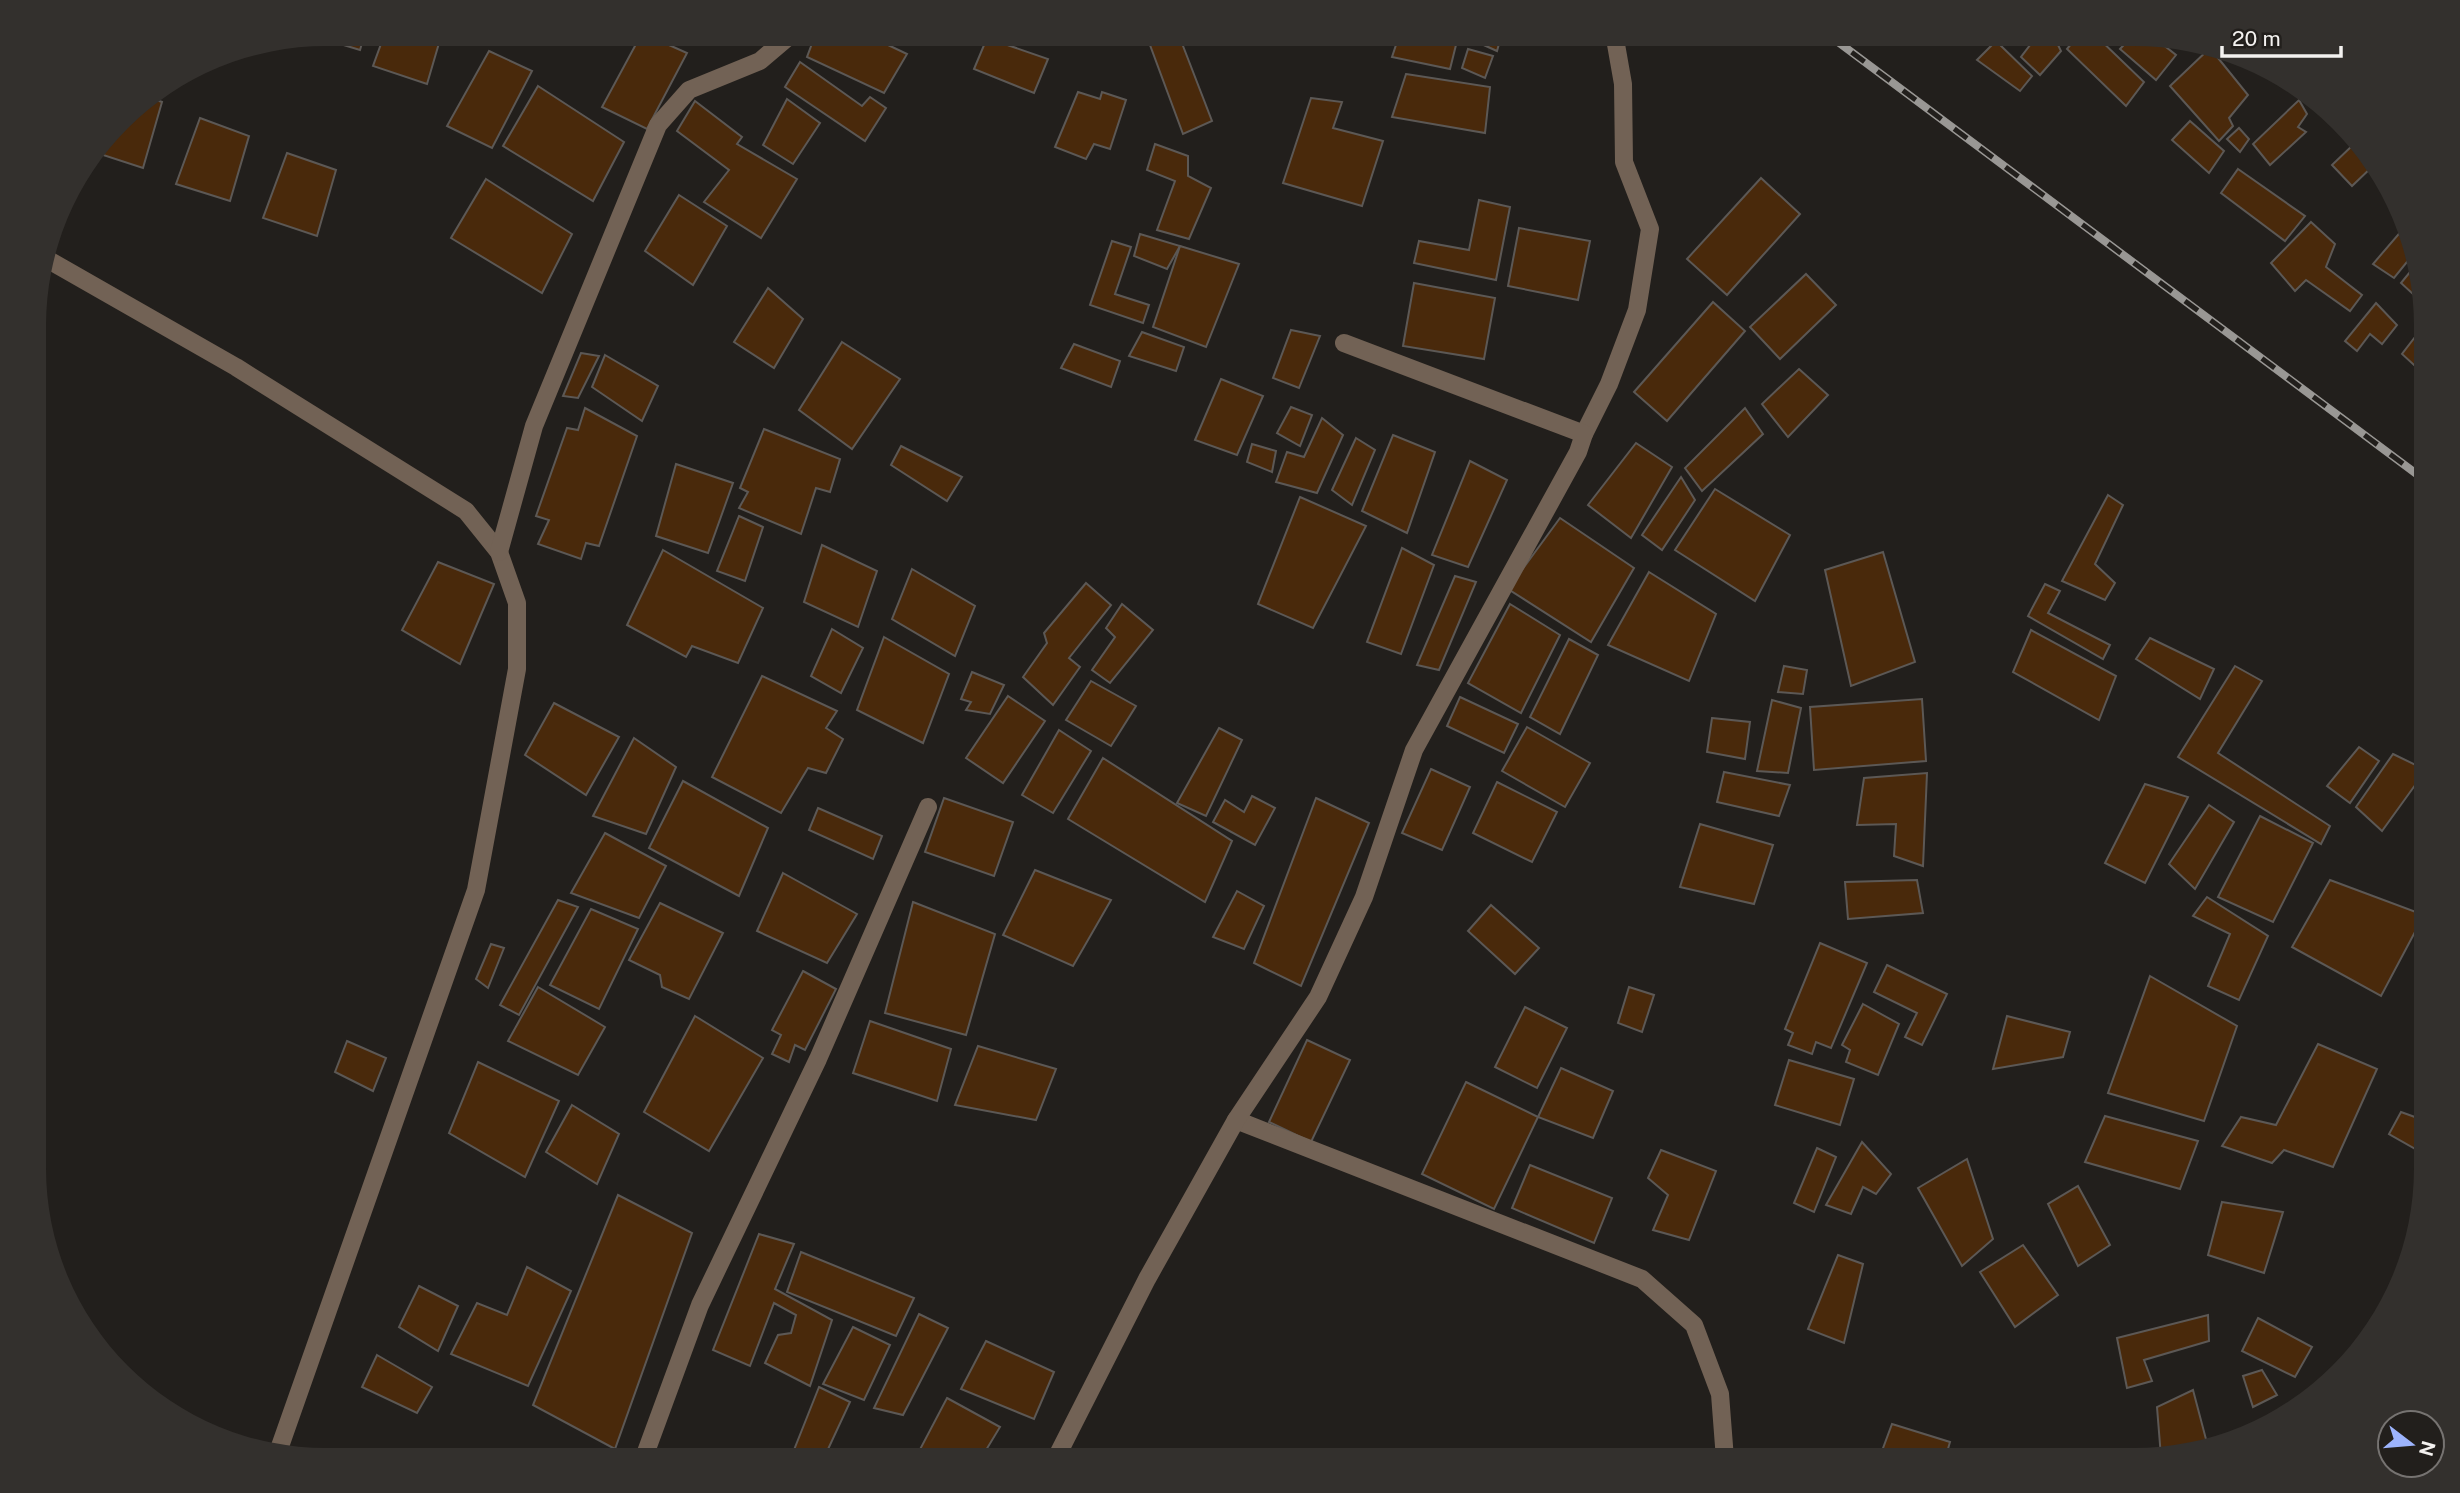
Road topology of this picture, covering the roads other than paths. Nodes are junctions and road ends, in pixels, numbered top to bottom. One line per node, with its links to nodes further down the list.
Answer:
1 (778, 46): 6 (street)
2 (1616, 46): 5 (street)
3 (53, 263): 6 (street)
4 (1344, 343): 5 (street)
5 (1584, 434): 8 (street)
6 (499, 552): 9 (street)
7 (928, 807): 10 (street)
8 (1236, 1121): 11 (street); 12 (street)
9 (281, 1444)
10 (647, 1448)
11 (1061, 1448)
12 (1724, 1448)

